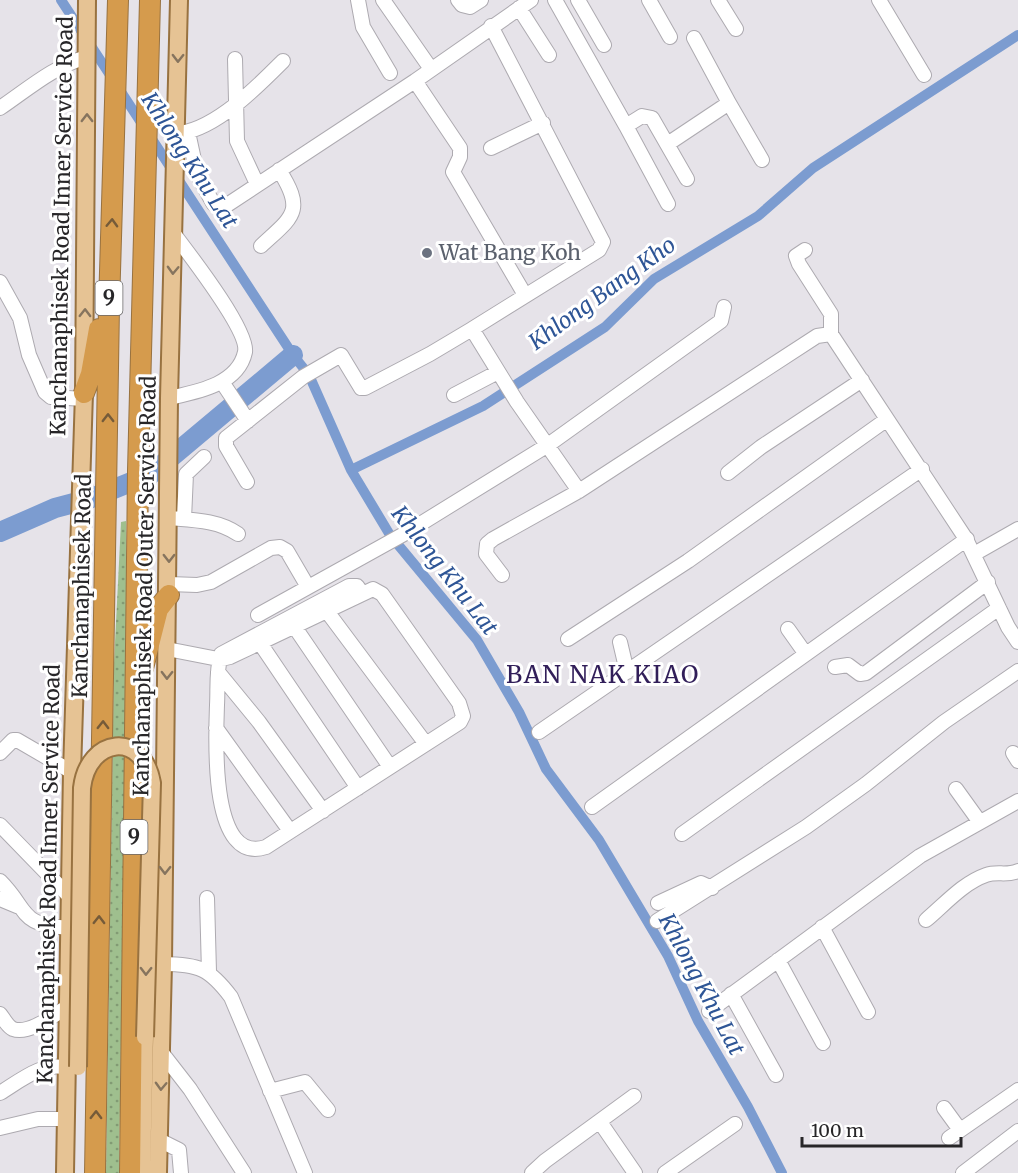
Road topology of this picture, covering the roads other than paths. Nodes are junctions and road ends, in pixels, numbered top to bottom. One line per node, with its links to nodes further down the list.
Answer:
1 (118, 0): 46 (highway, Kanchanaphisek Road / 9, one-way to 1)
2 (150, 0): 89 (highway, 9)
3 (179, 0): 33 (main road, Kanchanaphisek Road Outer Service Road, one-way to 33)
4 (358, 0): 25 (street)
5 (383, 0): 24 (street)
6 (458, 0): 7 (street)
7 (481, 0)
8 (555, 0): 32 (street)
9 (578, 0): 19 (street)
10 (649, 0): 17 (street)
11 (718, 0): 16 (street)
12 (879, 0): 26 (street)
13 (87, 2): 20 (main road, Kanchanaphisek Road Inner Service Road)
14 (525, 4): 15 (street); 21 (street)
15 (491, 26): 24 (street); 31 (street)
16 (735, 29)
17 (670, 37)
18 (694, 38): 28 (street)
19 (604, 45)
20 (87, 53): 30 (street); 54 (main road, Kanchanaphisek Road Inner Service Road, one-way to 20)
21 (549, 54)
22 (235, 59): 29 (street)
23 (283, 61): 29 (street)
24 (430, 69): 27 (street)
25 (390, 73)
26 (924, 75)
27 (415, 81): 37 (street); 45 (street)
28 (729, 103): 34 (street); 36 (street)
29 (237, 104): 33 (street); 39 (street)
30 (0, 108)
31 (543, 123): 35 (street); 45 (street)
32 (626, 126): 34 (street); 40 (street)
33 (180, 137): 39 (street); 41 (main road, Kanchanaphisek Road Outer Service Road)
34 (669, 143): 38 (street)
35 (491, 148)
36 (762, 160)
37 (279, 170): 39 (street); 42 (street)
38 (687, 179)
39 (257, 184)
40 (668, 204)
41 (174, 234): 52 (street); 55 (main road, Kanchanaphisek Road Outer Service Road, one-way to 55)
42 (261, 246)
43 (805, 250): 49 (street)
44 (0, 282): 54 (street)
45 (525, 296): 48 (street)
46 (109, 306): 54 (highway); 145 (highway, Kanchanaphisek Road / 9, one-way to 46)
47 (724, 307): 58 (street)
48 (472, 329): 50 (street); 56 (street)
49 (831, 334): 51 (street); 63 (street)
50 (498, 372): 53 (street); 58 (street)
51 (862, 380): 57 (street); 61 (street)
52 (222, 382): 55 (street); 56 (street)
53 (454, 395)
54 (84, 396): 95 (main road, Kanchanaphisek Road Inner Service Road)
55 (169, 398): 64 (main road, Kanchanaphisek Road Outer Service Road)
56 (244, 416): 62 (street)
57 (886, 420): 60 (street); 80 (street)
58 (548, 445): 63 (street); 71 (street)
59 (204, 457): 64 (street)
60 (922, 470): 67 (street); 88 (street)
61 (728, 473)
62 (247, 482)
63 (579, 491): 69 (street)
64 (177, 518): 66 (street); 72 (main road, Kanchanaphisek Road Outer Service Road, one-way to 72)
65 (1018, 529): 68 (street)
66 (238, 534)
67 (967, 539): 68 (street); 84 (street)
68 (974, 554): 70 (street)
69 (502, 575)
70 (988, 582): 74 (street); 86 (street)
71 (308, 587): 72 (street); 76 (street)
72 (169, 590): 83 (main road, Kanchanaphisek Road Outer Service Road); 89 (highway)
73 (362, 593): 75 (street); 85 (street); 92 (street)
74 (999, 608): 79 (street); 104 (street)
75 (326, 610): 77 (street); 92 (street)
76 (258, 615)
77 (294, 626): 82 (street); 94 (street)
78 (788, 629): 84 (street)
79 (1016, 636)
80 (568, 639)
81 (620, 642): 88 (street)
82 (260, 643): 85 (street); 96 (street)
83 (167, 649): 85 (street); 118 (main road, Kanchanaphisek Road Outer Service Road, one-way to 118)
84 (805, 653): 99 (street)
85 (219, 665): 90 (street); 100 (street)
86 (835, 667)
87 (1018, 671): 107 (street)
88 (627, 672): 91 (street)
89 (136, 681): 146 (highway, 9)
90 (216, 728): 103 (street); 103 (street)
91 (539, 732)
92 (426, 744): 94 (street)
93 (0, 753): 95 (street)
94 (390, 767): 96 (street)
95 (72, 771): 108 (main road, Kanchanaphisek Road Inner Service Road)
96 (358, 788): 100 (street)
97 (956, 789): 101 (street)
98 (1018, 801): 101 (street)
99 (592, 807)
100 (323, 811): 103 (street)
101 (979, 820): 115 (street)
102 (0, 825): 108 (street)
103 (290, 831)
104 (682, 834)
105 (1018, 871): 113 (street)
106 (0, 881): 112 (street)
107 (712, 888): 111 (street); 114 (street)
108 (70, 897): 116 (main road, Kanchanaphisek Road Inner Service Road)
109 (207, 898): 119 (street)
110 (0, 899): 112 (street)
111 (658, 903)
112 (17, 906): 116 (street)
113 (926, 920)
114 (657, 921)
115 (822, 927): 117 (street); 123 (street)
116 (69, 928): 121 (main road, Kanchanaphisek Road Inner Service Road)
117 (778, 960): 120 (street); 125 (street)
118 (164, 964): 119 (street); 126 (main road, Kanchanaphisek Road Outer Service Road)
119 (210, 972): 130 (street)
120 (731, 994): 122 (street); 128 (street)
121 (68, 1007): 124 (street); 127 (main road, Kanchanaphisek Road Inner Service Road)
122 (709, 1011)
123 (868, 1012)
124 (0, 1014)
125 (823, 1043)
126 (162, 1053): 142 (main road, Kanchanaphisek Road Outer Service Road, one-way to 142); 150 (street)
127 (72, 1068): 131 (street); 135 (main road, Kanchanaphisek Road Inner Service Road); 144 (main road); 147 (main road, one-way to 147, bridge)
128 (776, 1075)
129 (1018, 1090): 133 (street)
130 (270, 1091): 134 (street); 151 (street)
131 (0, 1093)
132 (634, 1096): 136 (street)
133 (944, 1108)
134 (328, 1110)
135 (66, 1119): 138 (street); 143 (main road, Kanchanaphisek Road Inner Service Road)
136 (600, 1122): 152 (street); 153 (street)
137 (735, 1124): 154 (street)
138 (21, 1125): 139 (street); 141 (street)
139 (0, 1128)
140 (1018, 1131): 155 (street)
141 (0, 1138)
142 (159, 1140): 148 (main road, Kanchanaphisek Road Outer Service Road); 149 (street)
143 (65, 1173)
144 (75, 1173)
145 (95, 1173)
146 (130, 1173)
147 (142, 1173)
148 (158, 1173)
149 (181, 1173)
150 (244, 1173)
151 (305, 1173)
152 (532, 1173)
153 (636, 1173)
154 (665, 1173)
155 (963, 1173)

